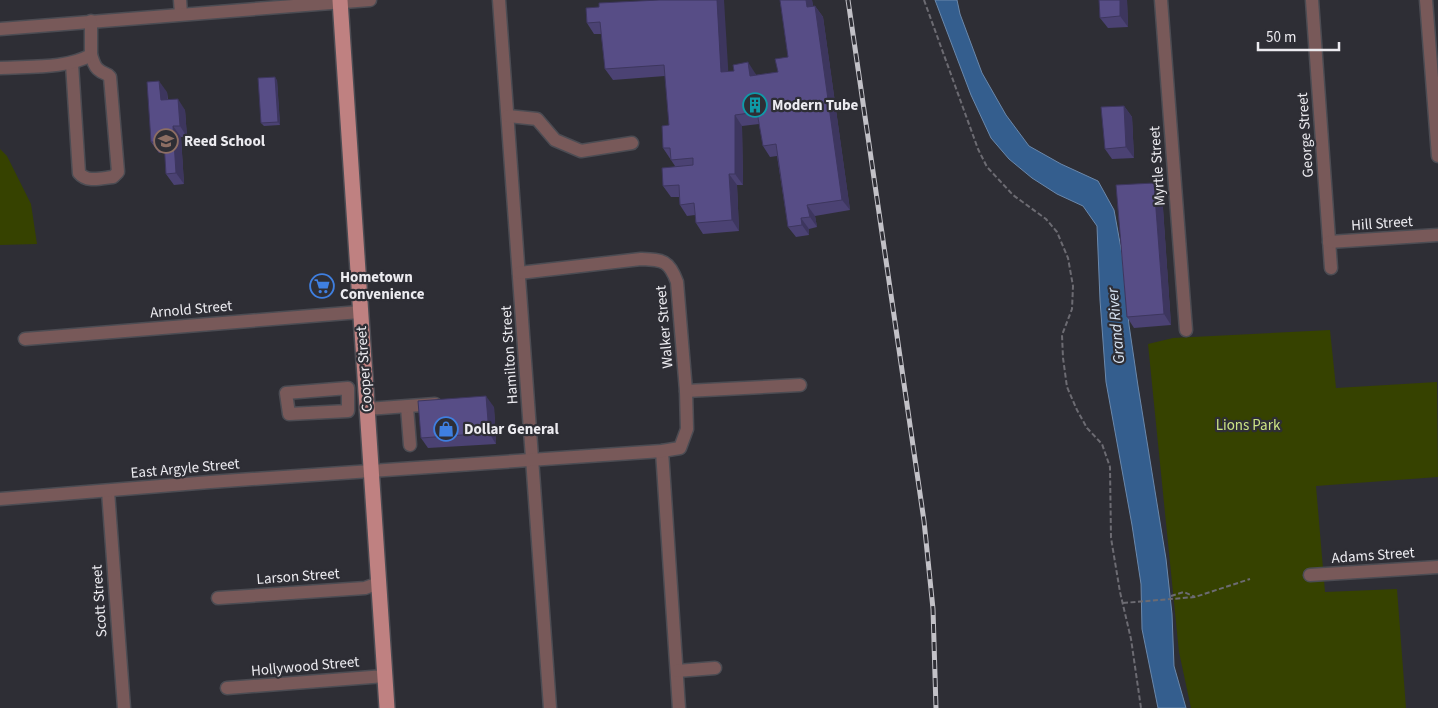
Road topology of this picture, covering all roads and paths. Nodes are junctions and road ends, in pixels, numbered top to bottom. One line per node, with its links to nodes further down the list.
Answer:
1 (180, 0): 9 (street)
2 (370, 0): 8 (street)
3 (499, 0): 15 (street, Hamilton Street)
4 (924, 0): 46 (path)
5 (1161, 0): 23 (street, Myrtle Street)
6 (1312, 0): 19 (street, George Street)
7 (1426, 0): 17 (street)
8 (340, 1): 9 (street); 22 (main road, Cooper Street)
9 (181, 14): 10 (street)
10 (91, 21): 11 (street); 12 (street)
11 (0, 29)
12 (91, 55): 13 (street); 13 (street)
13 (72, 64): 14 (street)
14 (0, 68)
15 (508, 116): 16 (street); 21 (street, Hamilton Street)
16 (632, 144)
17 (1438, 156)
18 (1438, 235): 19 (street, Hill Street)
19 (1329, 242): 20 (street, George Street)
20 (1331, 268)
21 (519, 272): 26 (street, Walker Street); 35 (street, Hamilton Street)
22 (360, 312): 24 (street, Arnold Street); 27 (main road, Cooper Street)
23 (1186, 330)
24 (25, 339)
25 (800, 385): 26 (street)
26 (686, 391): 33 (street, Walker Street)
27 (366, 393): 28 (street); 31 (main road, Cooper Street)
28 (348, 394): 28 (street)
29 (444, 404): 30 (street)
30 (407, 407): 31 (street); 32 (street)
31 (367, 409): 36 (main road, Cooper Street)
32 (410, 445)
33 (680, 448): 34 (street, East Argyle Street)
34 (662, 451): 35 (street, East Argyle Street); 48 (street)
35 (532, 459): 36 (street, East Argyle Street); 53 (street, Hamilton Street)
36 (372, 471): 37 (street, East Argyle Street); 42 (main road, Cooper Street)
37 (108, 491): 38 (street, East Argyle Street); 51 (street, Scott Street)
38 (0, 499)
39 (1438, 567): 40 (street, Adams Street)
40 (1310, 575)
41 (1250, 579): 44 (path)
42 (378, 583): 45 (street, Larson Street); 49 (main road, Cooper Street)
43 (1170, 596): 44 (path)
44 (1195, 597): 46 (path)
45 (218, 598)
46 (1123, 603): 55 (path)
47 (715, 668): 48 (street)
48 (677, 671): 54 (street)
49 (385, 676): 50 (street, Hollywood Street); 52 (main road, Cooper Street)
50 (227, 688)
51 (124, 708)
52 (387, 708)
53 (550, 708)
54 (679, 708)
55 (1141, 708)

